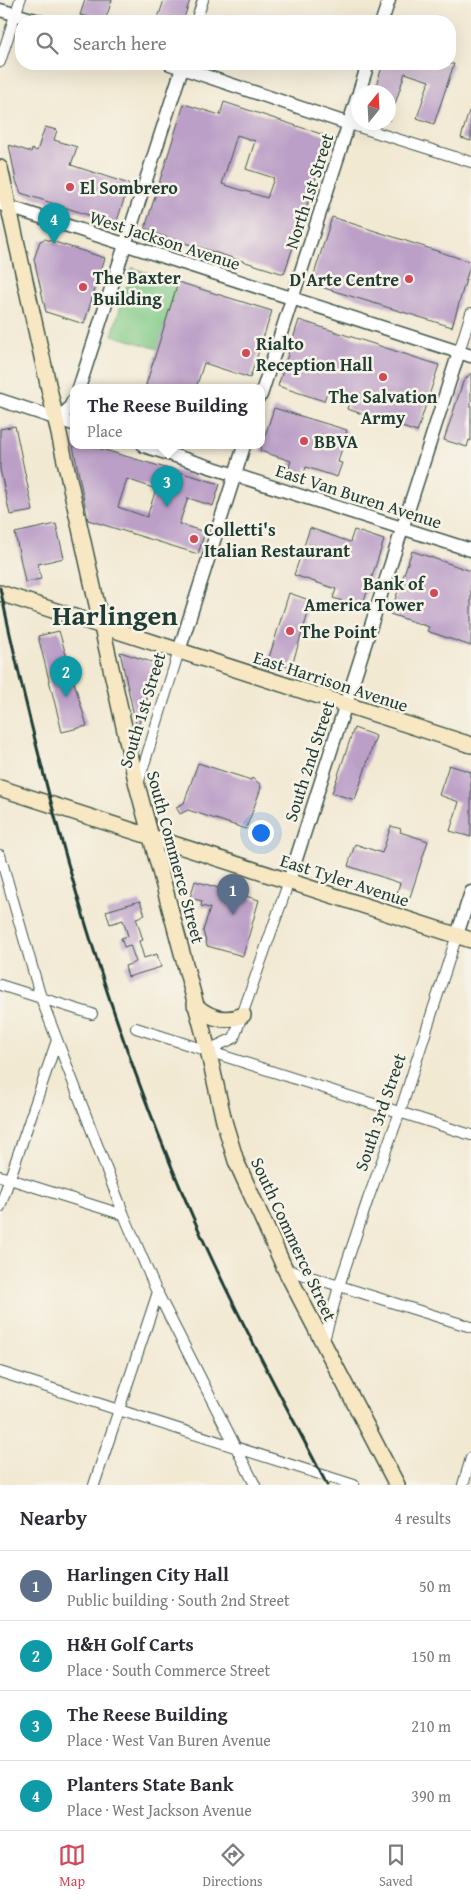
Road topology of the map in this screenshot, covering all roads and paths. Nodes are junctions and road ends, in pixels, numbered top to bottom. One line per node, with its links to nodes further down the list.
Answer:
1 (20, 0): 5 (street)
2 (203, 0): 7 (street)
3 (389, 0): 8 (street)
4 (0, 10): 5 (street)
5 (15, 14): 6 (street); 9 (street)
6 (18, 15)
7 (198, 15)
8 (384, 15)
9 (0, 62)
10 (177, 70): 19 (street)
11 (192, 70): 15 (street)
12 (366, 70): 13 (street, North 1st Street)
13 (362, 85)
14 (351, 118): 15 (street, North 1st Street)
15 (349, 124): 16 (street); 20 (street, North 1st Street)
16 (471, 162)
17 (0, 168): 18 (main road, South Commerce Street)
18 (5, 205): 19 (street, West Jackson Avenue); 27 (main road, South Commerce Street)
19 (124, 246): 20 (street, West Jackson Avenue); 23 (street)
20 (292, 298): 22 (street, West Jackson Avenue); 24 (street)
21 (471, 313): 22 (street)
22 (465, 354): 32 (street, South 2nd Street)
23 (80, 384)
24 (265, 384)
25 (0, 400): 27 (street)
26 (70, 407): 27 (street)
27 (56, 418): 28 (street); 35 (main road, South Commerce Street)
28 (70, 423)
29 (154, 449): 31 (street, East Van Buren Avenue)
30 (243, 449): 31 (street, South 1st Street)
31 (235, 474): 32 (street, East Van Buren Avenue); 36 (street, South 1st Street)
32 (403, 529): 33 (street, East Van Buren Avenue); 37 (street, South 2nd Street)
33 (471, 550)
34 (0, 593): 35 (main road, East Harrison Avenue)
35 (102, 626): 36 (main road, East Harrison Avenue); 39 (main road, South Commerce Street)
36 (179, 651): 37 (main road, East Harrison Avenue); 39 (street, South 1st Street)
37 (345, 705): 38 (main road, East Harrison Avenue); 43 (street, South 2nd Street)
38 (471, 745)
39 (137, 785): 41 (main road, South Commerce Street)
40 (0, 788): 41 (main road, East Tyler Avenue)
41 (151, 837): 43 (main road, East Tyler Avenue); 48 (main road, South Commerce Street)
42 (0, 855): 47 (street)
43 (288, 881): 45 (main road, East Tyler Avenue); 50 (street, South 2nd Street)
44 (471, 892): 45 (street, South 3rd Street)
45 (464, 938): 54 (street, South 3rd Street)
46 (0, 984): 47 (street)
47 (41, 998): 49 (street); 52 (street)
48 (195, 1005): 50 (main road); 53 (main road, South Commerce Street)
49 (92, 1014)
50 (244, 1016): 53 (street, South 2nd Street)
51 (136, 1028): 53 (street)
52 (57, 1040): 56 (street); 58 (street)
53 (208, 1050): 54 (street); 59 (main road, South Commerce Street)
54 (400, 1112): 55 (street); 60 (street, South 3rd Street)
55 (471, 1135)
56 (5, 1178): 57 (street); 58 (street)
57 (0, 1206)
58 (124, 1215): 61 (street)
59 (285, 1269): 60 (street); 63 (main road, South Commerce Street)
60 (339, 1286): 62 (street); 63 (street, South 3rd Street)
61 (158, 1292): 65 (street); 66 (street)
62 (471, 1328)
63 (323, 1344): 71 (main road, South Commerce Street)
64 (0, 1372): 65 (street)
65 (118, 1409): 66 (street); 68 (street)
66 (234, 1446): 69 (street); 70 (street)
67 (471, 1458): 72 (street)
68 (94, 1485)
69 (255, 1485)
70 (354, 1485)
71 (397, 1485)
72 (463, 1485)

